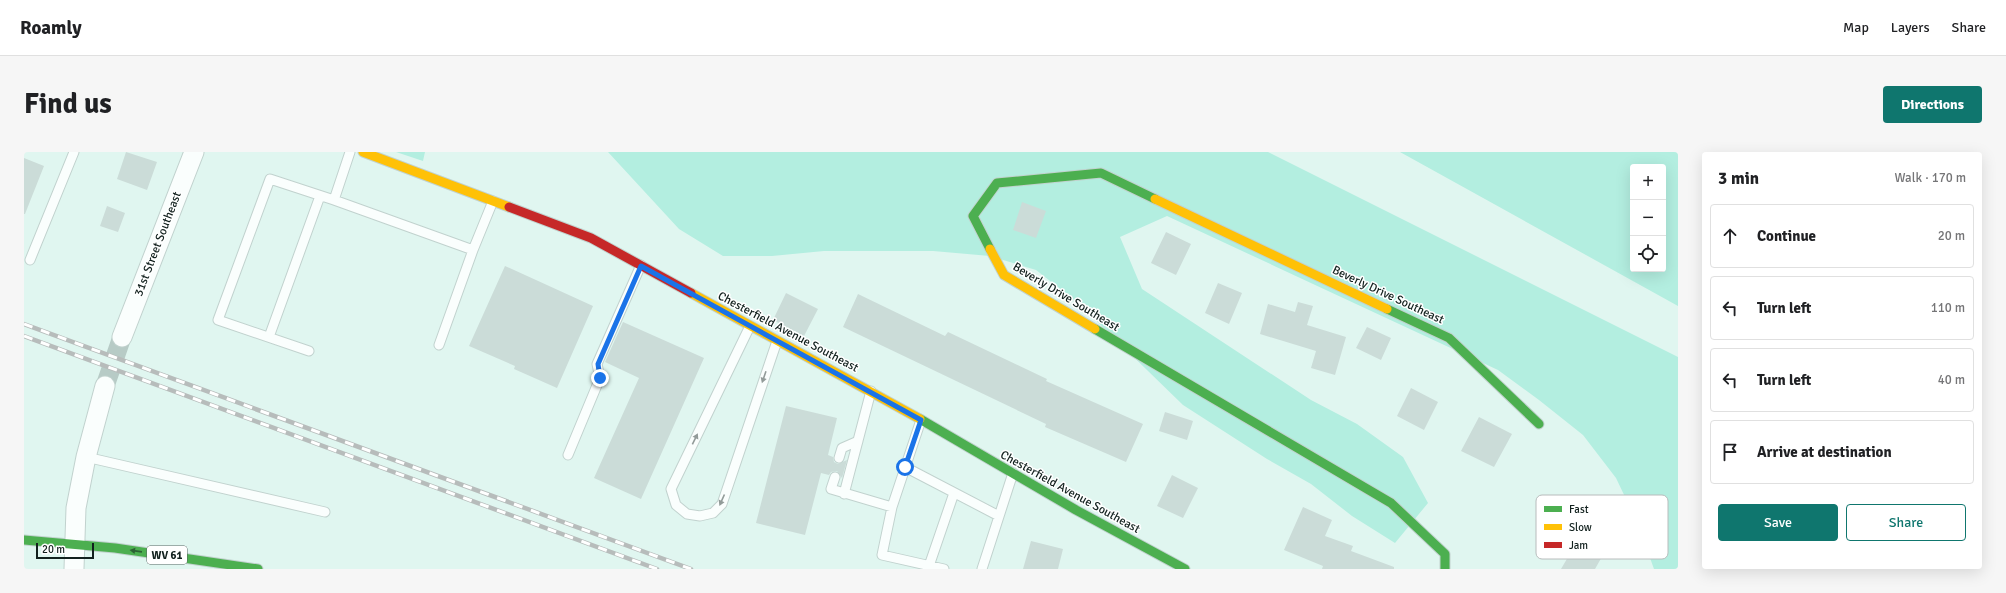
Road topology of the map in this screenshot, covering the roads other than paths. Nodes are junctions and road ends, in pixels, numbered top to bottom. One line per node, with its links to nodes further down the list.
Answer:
1 (74, 152): 9 (lane)
2 (194, 152): 12 (street, 31st Street Southeast)
3 (350, 152): 6 (lane)
4 (363, 152): 7 (street, Chesterfield Avenue Southeast)
5 (320, 196): 6 (lane); 13 (lane); 13 (lane)
6 (334, 200): 8 (lane)
7 (493, 201): 8 (lane); 10 (street, Chesterfield Avenue Southeast)
8 (473, 250): 15 (lane)
9 (30, 260)
10 (641, 266): 11 (street, Chesterfield Avenue Southeast); 22 (lane)
11 (750, 326): 14 (street, Chesterfield Avenue Southeast); 14 (lane, one-way to 11)
12 (122, 337)
13 (270, 337): 16 (lane)
14 (776, 340): 18 (street, Chesterfield Avenue Southeast)
15 (439, 345)
16 (309, 352)
17 (105, 386): 23 (street)
18 (871, 391): 19 (street, Chesterfield Avenue Southeast); 21 (lane)
19 (921, 420): 25 (lane); 26 (street, Chesterfield Avenue Southeast)
20 (1539, 424): 41 (street, Beverly Drive Southeast)
21 (858, 441): 24 (lane); 29 (lane)
22 (568, 455)
23 (86, 457): 31 (lane); 34 (street)
24 (840, 458)
25 (905, 467): 28 (lane); 30 (lane)
26 (1013, 473): 32 (lane); 40 (street, Chesterfield Avenue Southeast)
27 (835, 477): 29 (lane)
28 (954, 492): 32 (lane); 35 (lane)
29 (844, 494): 30 (lane)
30 (892, 507): 35 (lane)
31 (325, 512)
32 (999, 516): 39 (lane)
33 (24, 540): 34 (street, WV 61)
34 (76, 545): 36 (street); 37 (street, WV 61, one-way to 34)
35 (929, 566): 38 (lane)
36 (74, 569)
37 (258, 569)
38 (944, 569)
39 (982, 569)
40 (1185, 569)
41 (1446, 569)

